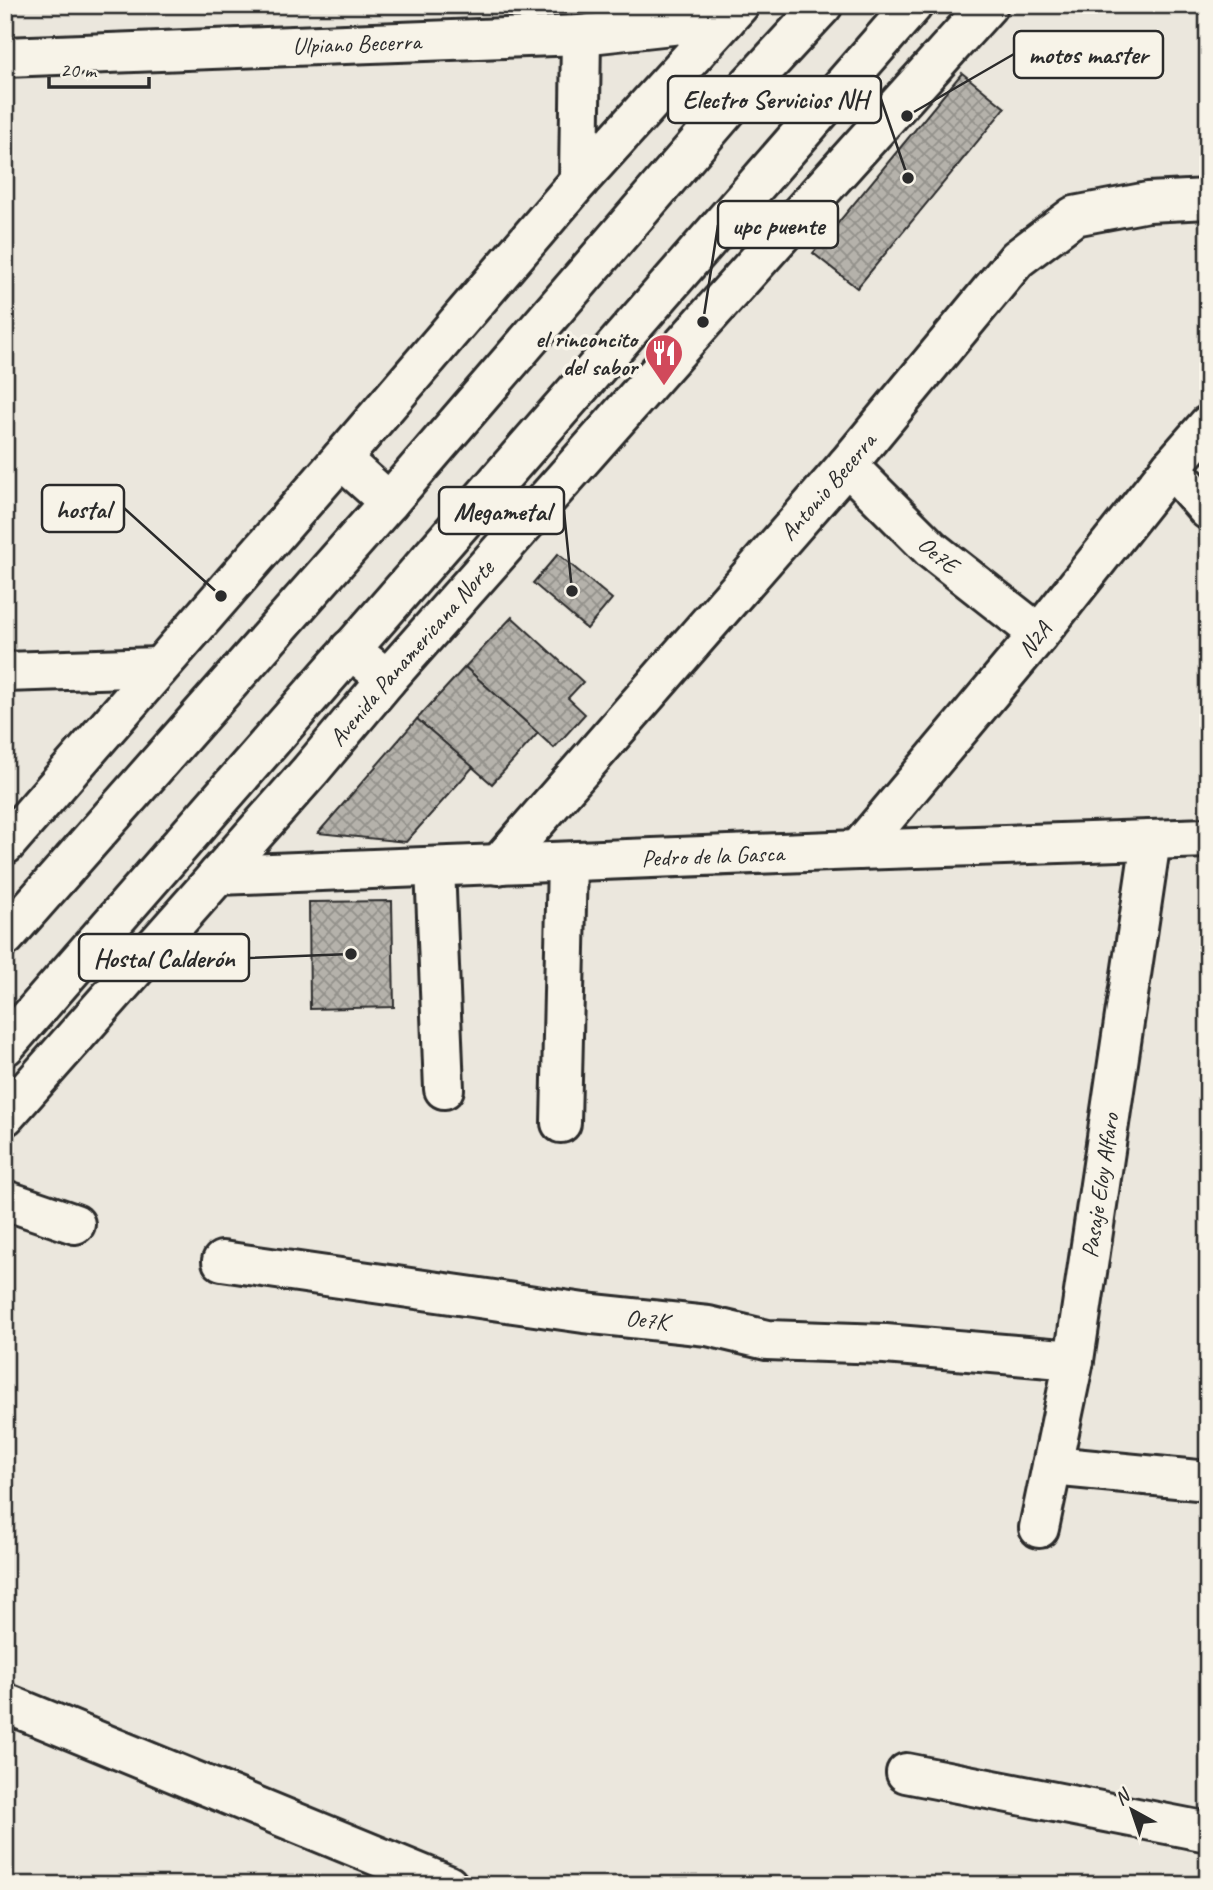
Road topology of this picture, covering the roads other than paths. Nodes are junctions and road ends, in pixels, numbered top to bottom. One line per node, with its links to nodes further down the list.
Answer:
1 (823, 5): 13 (main road)
2 (913, 5): 16 (main road, Avenida Panamericana Norte)
3 (988, 5): 19 (main road, Avenida Panamericana Norte)
4 (733, 12): 5 (main road, Ulpiano Becerra); 7 (main road)
5 (581, 36): 6 (main road, Ulpiano Becerra); 7 (main road)
6 (5, 57)
7 (579, 181): 10 (main road)
8 (1208, 199): 11 (main road, Antonio Becerra)
9 (1208, 425): 12 (main road, N2A)
10 (341, 459): 13 (main road); 17 (main road)
11 (847, 465): 15 (main road, Oe7E); 25 (main road, Antonio Becerra)
12 (1171, 467): 14 (main road); 15 (main road, N2A)
13 (388, 502): 28 (main road)
14 (1208, 510)
15 (1039, 635): 23 (main road, N2A)
16 (350, 649): 19 (main road); 29 (main road, Avenida Panamericana Norte)
17 (159, 667): 18 (main road); 20 (main road)
18 (5, 672)
19 (387, 679): 27 (main road, Avenida Panamericana Norte)
20 (8, 836)
21 (1208, 838): 22 (main road, Pedro de la Gasca)
22 (1151, 840): 23 (main road, Pedro de la Gasca); 36 (main road, Pasaje Eloy Alfaro)
23 (858, 850): 24 (main road, Pedro de la Gasca)
24 (567, 862): 25 (main road, Pedro de la Gasca); 32 (main road)
25 (498, 865): 26 (main road, Pedro de la Gasca)
26 (435, 867): 27 (main road, Pedro de la Gasca); 30 (main road)
27 (218, 875): 31 (main road, Avenida Panamericana Norte)
28 (5, 936)
29 (5, 1046)
30 (444, 1090)
31 (5, 1116)
32 (561, 1123)
33 (5, 1200): 34 (main road)
34 (75, 1224)
35 (222, 1261): 36 (main road, Oe7K)
36 (1074, 1360): 37 (main road, Pasaje Eloy Alfaro)
37 (1052, 1466): 38 (main road); 39 (main road, Pasaje Eloy Alfaro)
38 (1208, 1481)
39 (1039, 1528)
40 (5, 1703): 43 (main road)
41 (906, 1773): 42 (main road)
42 (1208, 1832)
43 (448, 1885)

